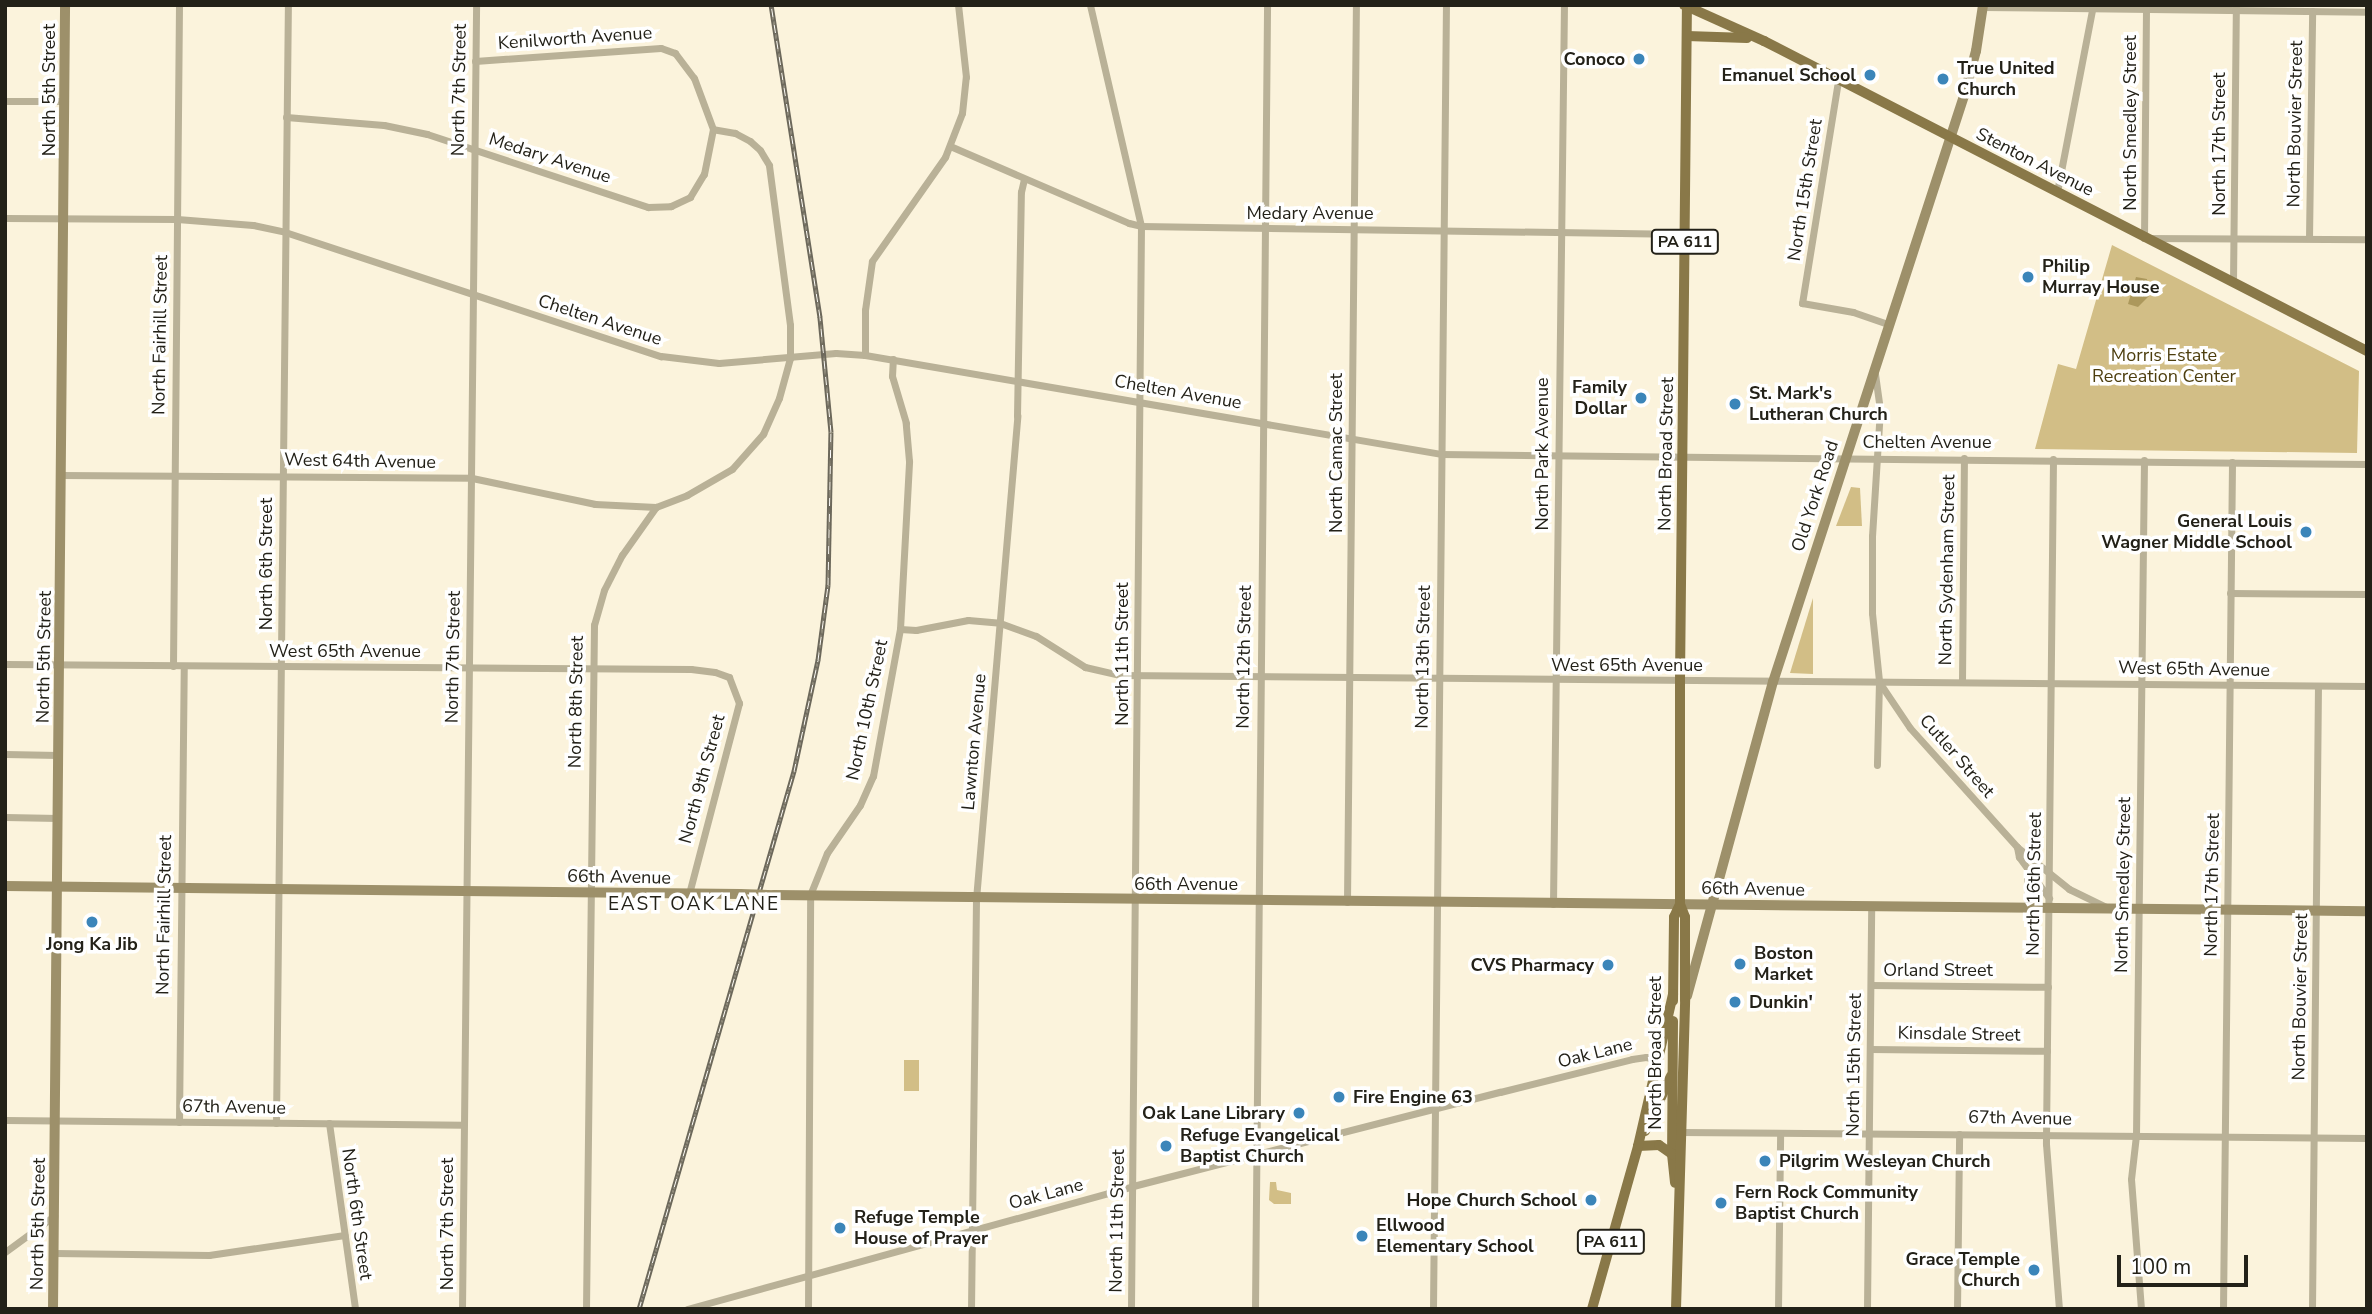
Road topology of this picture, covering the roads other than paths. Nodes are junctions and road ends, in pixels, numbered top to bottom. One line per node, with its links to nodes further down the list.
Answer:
1 (65, 5): 24 (street, North 5th Street)
2 (179, 5): 34 (street, North Fairhill Street)
3 (288, 5): 25 (street, North 6th Street)
4 (475, 5): 21 (street, North 7th Street)
5 (958, 5): 28 (street)
6 (1090, 5): 35 (street, North 11th Street)
7 (1267, 5): 36 (street, North 12th Street)
8 (1356, 5): 37 (street, North Camac Street)
9 (1446, 5): 38 (street, North 13th Street)
10 (1564, 5): 40 (street, North Park Avenue)
11 (1681, 5): 12 (main road)
12 (1687, 5): 19 (main road, North Broad Street / PA 611); 20 (main road, Stenton Avenue)
13 (1983, 6): 14 (street); 27 (street, Old York Road)
14 (2093, 7): 16 (street); 31 (street)
15 (2236, 8): 16 (street); 17 (street); 44 (street, North 17th Street)
16 (2146, 9): 42 (street, North Smedley Street)
17 (2312, 11): 18 (street); 43 (street, North Bouvier Street)
18 (2367, 12)
19 (1687, 36): 20 (main road); 41 (main road, North Broad Street / PA 611)
20 (1764, 41): 22 (main road, Stenton Avenue)
21 (475, 61): 26 (street, Kenilworth Avenue); 29 (street, North 7th Street)
22 (1838, 81): 27 (main road, Stenton Avenue); 48 (street, North 15th Street)
23 (5, 101): 24 (street)
24 (65, 102): 33 (street, North 5th Street)
25 (286, 117): 29 (street, Medary Avenue); 39 (street, North 6th Street)
26 (713, 129): 29 (street, Medary Avenue); 51 (street)
27 (1950, 138): 31 (main road, Stenton Avenue); 48 (street, Old York Road)
28 (950, 146): 30 (street, Medary Avenue); 50 (street)
29 (473, 150): 47 (street, North 7th Street)
30 (1024, 179): 35 (street, Medary Avenue); 54 (street, Lawnton Avenue)
31 (2057, 193): 42 (main road, Stenton Avenue)
32 (5, 218): 33 (street, Chelten Avenue)
33 (64, 218): 34 (street, Chelten Avenue); 68 (street, North 5th Street)
34 (177, 219): 39 (street, Chelten Avenue); 69 (street, North Fairhill Street)
35 (1141, 226): 36 (street, Medary Avenue); 55 (street, North 11th Street)
36 (1263, 229): 37 (street, Medary Avenue); 56 (street, North 12th Street)
37 (1353, 229): 38 (street, Medary Avenue); 57 (street, North Camac Street)
38 (1443, 230): 40 (street, Medary Avenue); 58 (street, North 13th Street)
39 (285, 232): 47 (street, Chelten Avenue); 70 (street, North 6th Street)
40 (1559, 232): 41 (street, Medary Avenue); 59 (street, North Park Avenue)
41 (1685, 234): 60 (main road, North Broad Street / PA 611)
42 (2144, 238): 44 (street); 46 (main road, Stenton Avenue)
43 (2309, 238): 44 (street); 45 (street)
44 (2235, 239): 46 (street, North 17th Street)
45 (2367, 240)
46 (2233, 282): 49 (main road, Stenton Avenue)
47 (471, 295): 51 (street, Chelten Avenue); 71 (street, North 7th Street)
48 (1890, 325): 53 (street, Old York Road)
49 (2367, 351)
50 (865, 355): 51 (street, Chelten Avenue); 52 (street, Chelten Avenue)
51 (790, 358): 72 (street)
52 (893, 359): 54 (street, Chelten Avenue); 76 (street, North 10th Street)
53 (1875, 369): 61 (street, Old York Road); 62 (street)
54 (1019, 381): 55 (street, Chelten Avenue); 75 (street, Lawnton Avenue)
55 (1139, 401): 56 (street, Chelten Avenue); 85 (street, North 11th Street)
56 (1262, 423): 57 (street, Chelten Avenue); 86 (street, North 12th Street)
57 (1351, 438): 58 (street, Chelten Avenue); 87 (street, North Camac Street)
58 (1441, 454): 59 (street, Chelten Avenue); 88 (street, North 13th Street)
59 (1558, 456): 60 (street, Chelten Avenue); 89 (street, North Park Avenue)
60 (1684, 457): 61 (street, Chelten Avenue); 90 (main road, North Broad Street / PA 611)
61 (1846, 457): 62 (street, Chelten Avenue); 92 (street, Old York Road)
62 (1877, 458): 63 (street, Chelten Avenue); 91 (street)
63 (1964, 458): 64 (street, Chelten Avenue); 93 (street, North Sydenham Street)
64 (2053, 459): 65 (street, Chelten Avenue); 94 (street, North 16th Street)
65 (2144, 460): 66 (street, Chelten Avenue); 95 (street, North Smedley Street)
66 (2232, 462): 67 (street, Chelten Avenue); 73 (street, North 17th Street)
67 (2367, 464)
68 (61, 475): 69 (street, West 64th Avenue); 78 (street, North 5th Street)
69 (174, 476): 70 (street, West 64th Avenue); 79 (street, North Fairhill Street)
70 (282, 476): 71 (street, West 64th Avenue); 81 (street, North 6th Street)
71 (471, 478): 72 (street, West 64th Avenue); 82 (street, North 7th Street)
72 (656, 507): 83 (street, North 8th Street)
73 (2230, 593): 74 (street); 96 (street, North 17th Street)
74 (2367, 594)
75 (1000, 623): 76 (street, West 65th Avenue); 85 (street, West 65th Avenue); 115 (street, Lawnton Avenue)
76 (900, 629): 114 (street, North 10th Street)
77 (5, 664): 78 (street, West 65th Avenue)
78 (59, 665): 79 (street, West 65th Avenue); 100 (street, North 5th Street)
79 (173, 666): 80 (street, West 65th Avenue)
80 (184, 666): 81 (street, West 65th Avenue); 109 (street, North Fairhill Street)
81 (281, 667): 82 (street, West 65th Avenue); 110 (street, North 6th Street)
82 (469, 667): 83 (street, West 65th Avenue); 111 (street, North 7th Street)
83 (591, 668): 84 (street, West 65th Avenue); 112 (street, North 8th Street)
84 (727, 676): 113 (street, North 9th Street)
85 (1138, 676): 86 (street, West 65th Avenue); 116 (street, North 11th Street)
86 (1260, 676): 87 (street, West 65th Avenue); 117 (street, North 12th Street)
87 (1350, 676): 88 (street, West 65th Avenue); 118 (street, North Camac Street)
88 (1438, 677): 89 (street, West 65th Avenue); 119 (street, North 13th Street)
89 (1556, 680): 90 (street, West 65th Avenue); 121 (street, North Park Avenue)
90 (1680, 680): 92 (street, West 65th Avenue); 122 (main road, North Broad Street / PA 611)
91 (1879, 681): 92 (street, West 65th Avenue); 93 (street, West 65th Avenue); 101 (street); 104 (street, Cutler Street)
92 (1773, 682): 123 (street, Old York Road)
93 (1962, 682): 94 (street, West 65th Avenue)
94 (2051, 684): 95 (street, West 65th Avenue); 106 (street, North 16th Street)
95 (2140, 684): 96 (street, West 65th Avenue); 127 (street, North Smedley Street)
96 (2230, 685): 97 (street, West 65th Avenue); 128 (street, North 17th Street)
97 (2318, 686): 98 (street, West 65th Avenue); 129 (street, North Bouvier Street)
98 (2367, 686)
99 (5, 754): 100 (street)
100 (58, 755): 103 (street, North 5th Street)
101 (1877, 765)
102 (5, 817): 103 (street)
103 (58, 818): 108 (street, North 5th Street)
104 (2017, 847): 105 (street, Cutler Street); 106 (street, Cutler Street)
105 (2027, 867): 120 (street, Cutler Street); 125 (street)
106 (2050, 874): 120 (street, North 16th Street); 126 (street, Cutler Street)
107 (5, 886): 108 (street, 66th Avenue)
108 (57, 887): 109 (street, 66th Avenue); 142 (street, North 5th Street)
109 (180, 888): 110 (street, 66th Avenue); 143 (street, North Fairhill Street)
110 (278, 889): 111 (street, 66th Avenue); 144 (street, North 6th Street)
111 (467, 891): 112 (street, 66th Avenue); 146 (street, North 7th Street)
112 (590, 893): 113 (street, 66th Avenue); 171 (street, North 8th Street)
113 (689, 894): 114 (street, 66th Avenue, bridge)
114 (810, 895): 115 (street, 66th Avenue); 166 (street, North 10th Street)
115 (976, 898): 116 (street, 66th Avenue); 162 (street, Lawnton Avenue)
116 (1136, 900): 117 (street, 66th Avenue); 159 (street, North 11th Street)
117 (1257, 900): 118 (street, 66th Avenue); 158 (street, North 12th Street)
118 (1347, 902): 119 (street, 66th Avenue)
119 (1436, 902): 121 (street, 66th Avenue); 140 (street, North 13th Street)
120 (2049, 903): 125 (street, 66th Avenue); 126 (street, 66th Avenue); 132 (street, North 16th Street)
121 (1553, 904): 122 (street, 66th Avenue)
122 (1680, 904): 123 (street, 66th Avenue); 133 (main road, North Broad Street / PA 611); 134 (main road, North Broad Street / PA 611)
123 (1714, 904): 124 (street, 66th Avenue); 134 (street, Old York Road)
124 (1871, 906): 125 (street, 66th Avenue); 131 (street, North 15th Street)
125 (2028, 908)
126 (2110, 908): 127 (street, 66th Avenue)
127 (2138, 909): 128 (street, 66th Avenue); 152 (street, North Smedley Street)
128 (2227, 910): 129 (street, 66th Avenue); 153 (street, North 17th Street)
129 (2316, 911): 130 (street, 66th Avenue); 154 (street, North Bouvier Street)
130 (2367, 911)
131 (1871, 985): 132 (street, Orland Street); 135 (street, North 15th Street)
132 (2048, 987): 136 (street, North 16th Street)
133 (1673, 994): 138 (main road, PA 611); 139 (main road, North Broad Street)
134 (1685, 1000): 137 (main road, North Broad Street / PA 611)
135 (1870, 1049): 136 (street, Kinsdale Street); 149 (street, North 15th Street)
136 (2047, 1051): 151 (street, North 16th Street)
137 (1684, 1055): 139 (main road, PA 611); 147 (main road, North Broad Street)
138 (1659, 1060): 140 (street, Oak Lane); 156 (main road, PA 611)
139 (1673, 1072): 147 (main road, North Broad Street); 156 (main road, PA 611)
140 (1434, 1111): 158 (street, Oak Lane); 177 (street, North 13th Street)
141 (5, 1120): 142 (street, 67th Avenue)
142 (55, 1120): 143 (street, 67th Avenue); 161 (street, North 5th Street)
143 (179, 1122): 144 (street, 67th Avenue)
144 (276, 1123): 145 (street, 67th Avenue)
145 (329, 1123): 146 (street, 67th Avenue); 163 (street, North 6th Street)
146 (463, 1125): 170 (street, North 7th Street)
147 (1678, 1132): 148 (street, 67th Avenue); 157 (main road, North Broad Street); 160 (main road, North Broad Street)
148 (1780, 1133): 149 (street, 67th Avenue); 180 (street)
149 (1869, 1133): 150 (street, 67th Avenue); 181 (street, North 15th Street)
150 (1959, 1133): 151 (street, 67th Avenue); 182 (street)
151 (2047, 1135): 152 (street, 67th Avenue); 183 (street, North 16th Street)
152 (2136, 1135): 153 (street, 67th Avenue); 184 (street, North Smedley Street)
153 (2225, 1136): 154 (street, 67th Avenue); 185 (street, North 17th Street)
154 (2314, 1138): 155 (street, 67th Avenue); 186 (street, North Bouvier Street)
155 (2367, 1138)
156 (1638, 1146): 157 (main road); 178 (main road, PA 611)
157 (1672, 1154): 160 (main road, North Broad Street)
158 (1256, 1157): 159 (street, Oak Lane); 176 (street, North 12th Street)
159 (1133, 1186): 162 (street, Oak Lane); 175 (street, North 11th Street)
160 (1677, 1202): 179 (main road, North Broad Street)
161 (54, 1216): 164 (street); 165 (street, North 5th Street)
162 (972, 1231): 166 (street, Oak Lane); 174 (street, Lawnton Avenue)
163 (345, 1235): 165 (street); 169 (street, North 6th Street)
164 (5, 1252)
165 (54, 1253): 168 (street, North 5th Street)
166 (808, 1276): 167 (street, Oak Lane); 173 (street, North 10th Street)
167 (697, 1307): 172 (street, Oak Lane)
168 (53, 1309)
169 (355, 1309)
170 (462, 1309)
171 (586, 1309)
172 (687, 1309)
173 (808, 1309)
174 (971, 1309)
175 (1131, 1309)
176 (1255, 1309)
177 (1433, 1309)
178 (1592, 1309)
179 (1676, 1309)
180 (1778, 1309)
181 (1867, 1309)
182 (1957, 1309)
183 (2059, 1309)
184 (2141, 1309)
185 (2224, 1309)
186 (2312, 1309)

